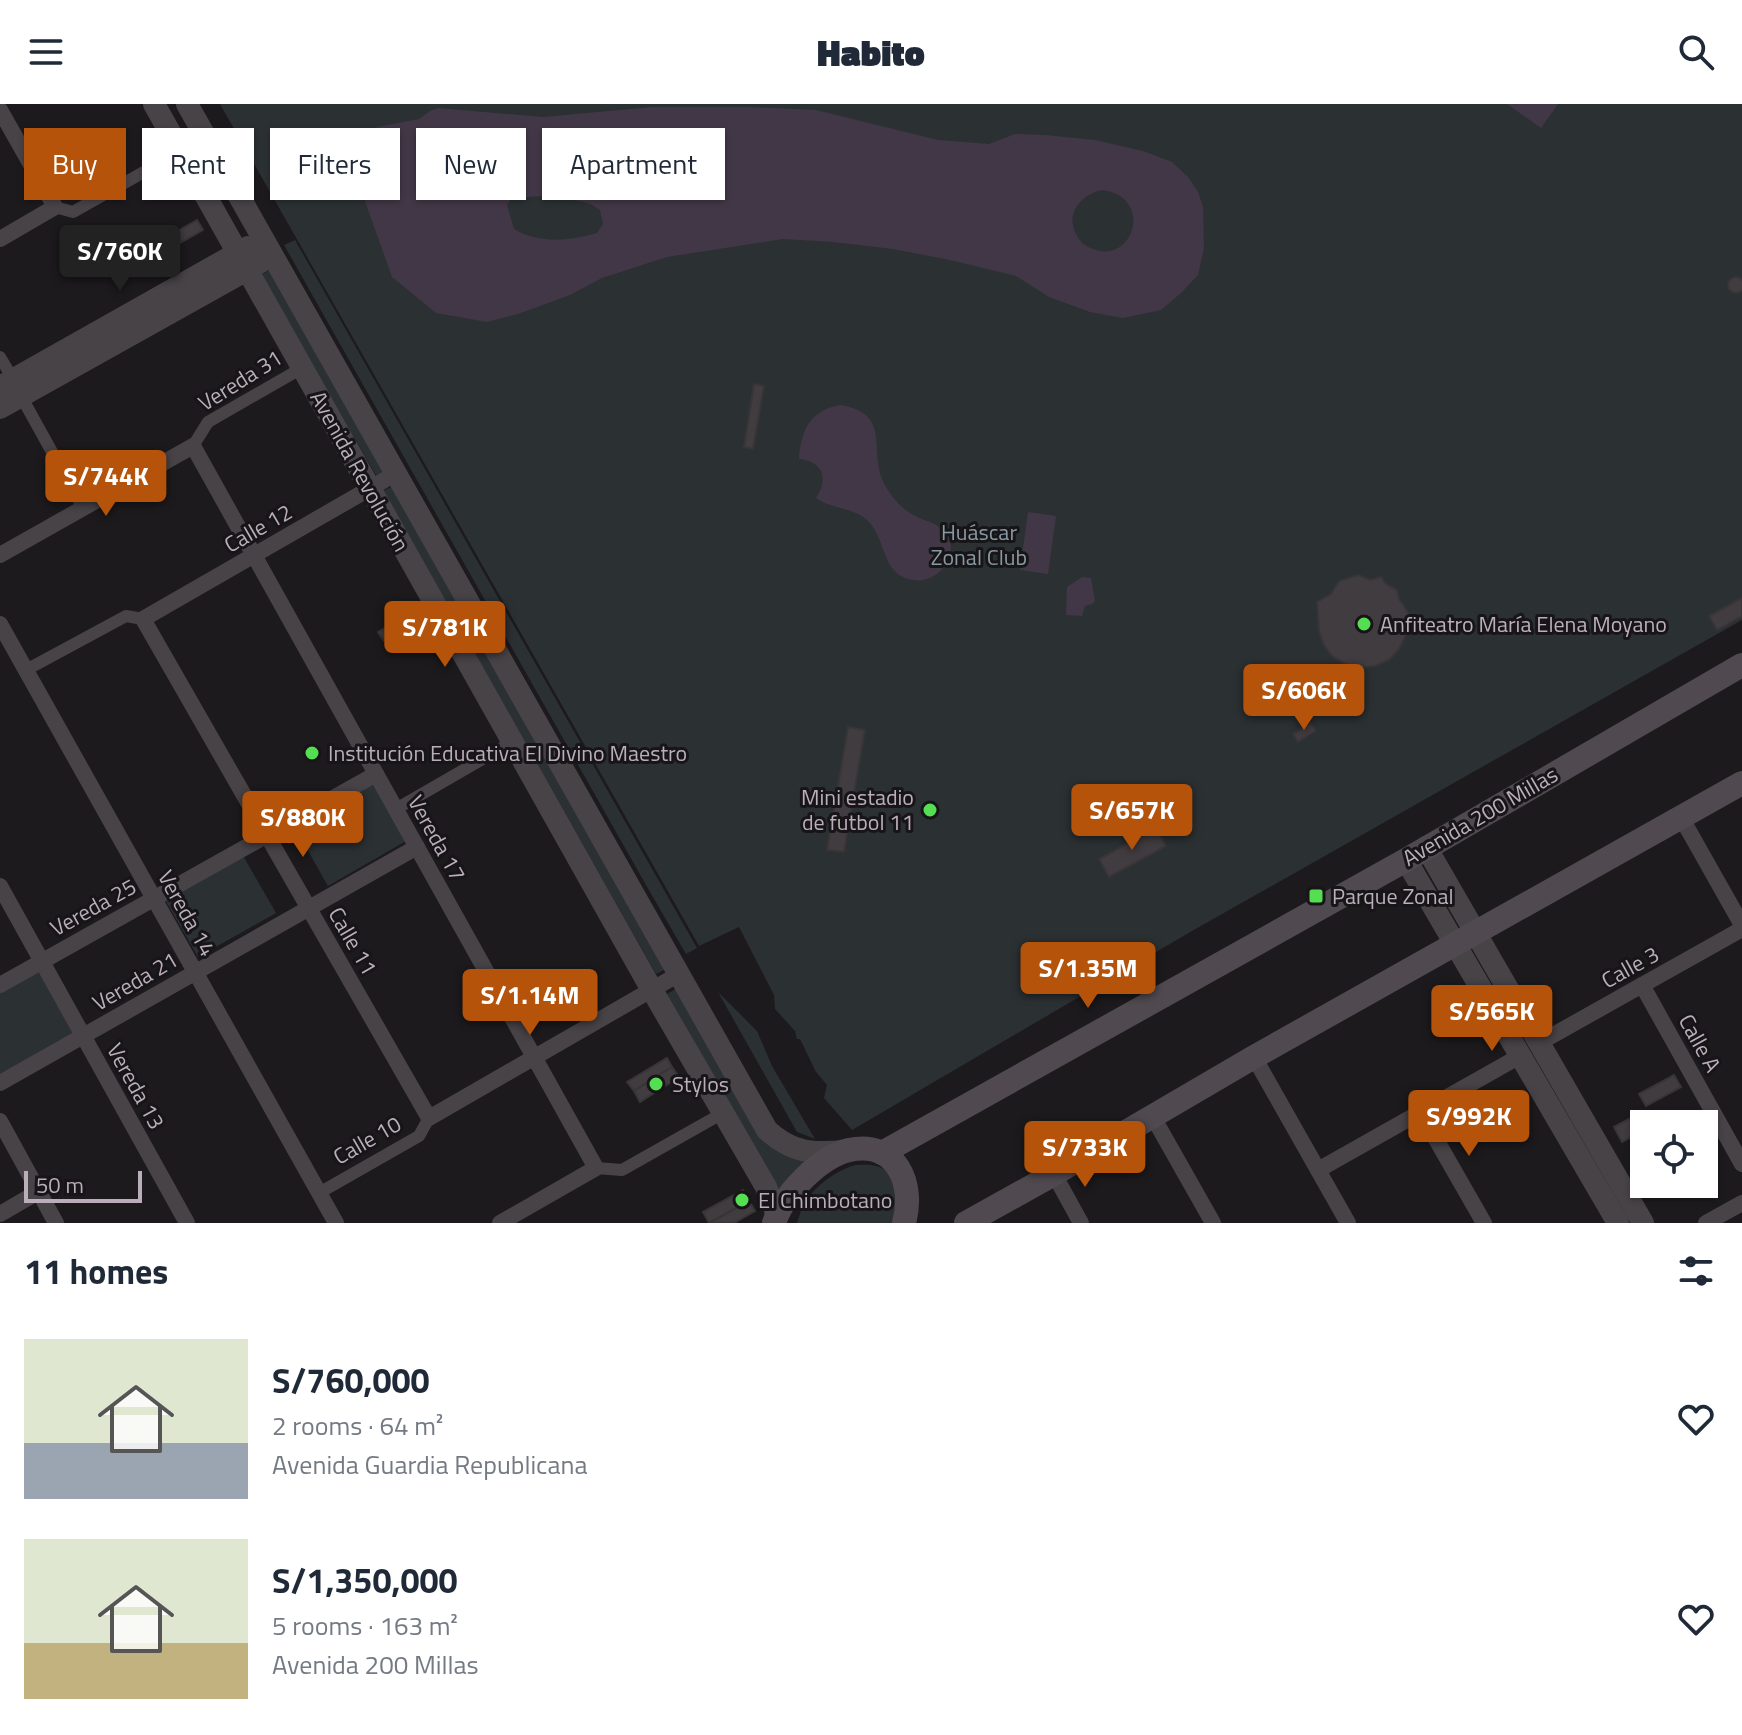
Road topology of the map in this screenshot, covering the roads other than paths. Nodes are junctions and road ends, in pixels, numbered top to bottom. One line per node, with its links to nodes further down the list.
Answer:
1 (154, 104): 4 (street, Avenida Revolución)
2 (187, 104): 9 (street, Avenida Revolución)
3 (0, 110): 7 (street)
4 (168, 128)
5 (142, 173): 7 (street)
6 (209, 200): 10 (street, Avenida Revolución)
7 (55, 207): 8 (street)
8 (0, 239)
9 (268, 247): 10 (street); 16 (street, Avenida Revolución)
10 (243, 261): 12 (street, Avenida Revolución); 13 (street)
11 (0, 357): 13 (street)
12 (302, 368): 15 (street, Vereda 31); 17 (street, Avenida Revolución)
13 (11, 387): 14 (street); 18 (street)
14 (0, 408)
15 (193, 446): 18 (street, Vereda 31); 20 (street, Vereda 17)
16 (395, 474): 17 (street, Calle 12); 40 (street, Avenida Revolución)
17 (370, 489): 20 (street, Calle 12); 25 (street, Avenida Revolución)
18 (83, 508): 19 (street, Vereda 31)
19 (0, 555)
20 (254, 556): 21 (street, Calle 12); 26 (street, Vereda 17)
21 (143, 619): 24 (street); 30 (street, Calle 11)
22 (0, 624): 24 (street, Vereda 14)
23 (1742, 665): 32 (main road, Avenida 200 Millas)
24 (26, 670): 34 (street, Vereda 14)
25 (512, 742): 28 (street); 43 (street, Avenida Revolución)
26 (376, 774): 28 (street, Vereda 17); 30 (street, Vereda 25)
27 (1742, 783): 29 (main road)
28 (396, 809): 31 (street, Vereda 17)
29 (1681, 817): 36 (street); 37 (main road)
30 (267, 835): 34 (street, Vereda 25); 35 (street, Calle 11)
31 (417, 847): 35 (street, Vereda 21); 47 (street, Vereda 17)
32 (1416, 854): 37 (street); 56 (main road, Avenida 200 Millas)
33 (0, 886): 38 (street, Vereda 13)
34 (154, 898): 38 (street, Vereda 25); 39 (street, Vereda 14)
35 (309, 908): 39 (street, Vereda 21); 53 (street, Calle 11)
36 (1742, 927): 42 (street, Calle 3)
37 (1465, 940): 45 (street); 46 (street); 48 (main road)
38 (42, 962): 41 (street, Vereda 25); 44 (street, Vereda 13)
39 (195, 972): 44 (street, Vereda 21); 62 (street, Vereda 14)
40 (679, 974): 43 (street, Calle 10); 55 (street, Avenida Revolución)
41 (0, 985)
42 (1642, 985): 45 (street, Calle 3); 57 (street, Calle A)
43 (652, 990): 47 (street, Calle 10); 50 (street, Avenida Revolución)
44 (83, 1036): 49 (street, Vereda 21); 67 (street, Vereda 13)
45 (1539, 1043): 77 (street)
46 (1520, 1056): 51 (street); 76 (street)
47 (534, 1057): 53 (street, Calle 10); 58 (street, Vereda 17)
48 (1254, 1057): 52 (main road); 59 (street)
49 (0, 1083)
50 (723, 1113): 58 (street); 65 (street, Avenida Revolución)
51 (1421, 1113): 59 (street); 75 (street)
52 (1153, 1117): 60 (main road); 73 (street)
53 (429, 1118): 62 (street, Calle 10)
54 (0, 1121): 61 (street)
55 (847, 1150): 56 (main road); 65 (main road)
56 (882, 1153): 70 (main road)
57 (1742, 1164)
58 (596, 1168): 69 (street)
59 (1318, 1170): 74 (street)
60 (1054, 1174): 71 (main road); 72 (street)
61 (38, 1192): 64 (street); 66 (street)
62 (319, 1193): 68 (street, Vereda 14)
63 (1742, 1203): 78 (street)
64 (0, 1214)
65 (775, 1219)
66 (56, 1223)
67 (187, 1223)
68 (336, 1223)
69 (500, 1223)
70 (904, 1223)
71 (966, 1223)
72 (1081, 1223)
73 (1213, 1223)
74 (1348, 1223)
75 (1484, 1223)
76 (1618, 1223)
77 (1643, 1223)
78 (1706, 1223)

